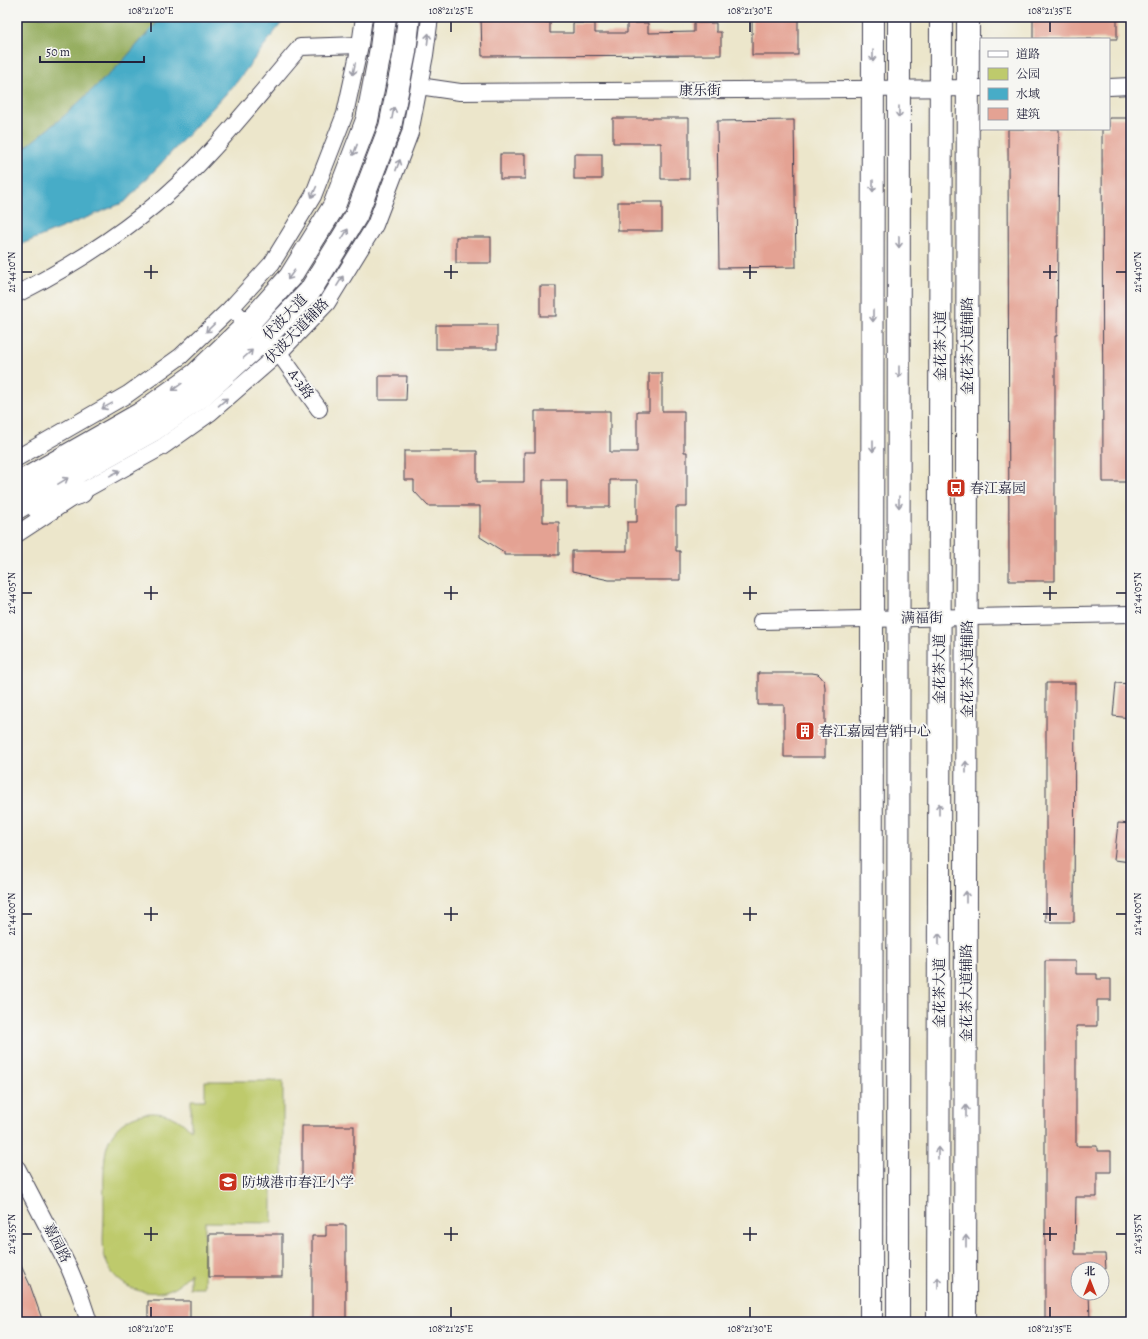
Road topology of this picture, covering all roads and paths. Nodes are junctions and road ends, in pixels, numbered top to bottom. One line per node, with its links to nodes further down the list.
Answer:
1 (364, 17): 9 (street)
2 (385, 17): 19 (main road, 伏波大道, one-way to 19)
3 (409, 17): 20 (main road, 伏波大道, one-way to 3)
4 (430, 17): 10 (street, 伏波大道辅路, one-way to 4)
5 (873, 17): 16 (main road, one-way to 16)
6 (900, 17): 13 (main road)
7 (941, 17): 14 (main road, 金花茶大道)
8 (968, 17): 15 (main road, 金花茶大道辅路)
9 (360, 45): 17 (street); 18 (street, one-way to 18)
10 (419, 86): 16 (street, 康乐街); 20 (street, 伏波大道辅路, one-way to 10)
11 (1131, 86): 12 (street)
12 (1110, 87)
13 (899, 88): 14 (street, 康乐街); 16 (street, 康乐街); 32 (main road, one-way to 32)
14 (940, 88): 15 (street, 康乐街); 29 (main road, 金花茶大道)
15 (974, 88): 30 (main road, 金花茶大道辅路)
16 (873, 89): 31 (main road, one-way to 31)
17 (17, 294)
18 (231, 308): 19 (street, A-3路); 22 (street, one-way to 22)
19 (248, 324): 20 (street, A-3路); 23 (main road, 伏波大道, one-way to 23)
20 (271, 346): 21 (street, A-3路); 24 (street, 伏波大道辅路, one-way to 20); 25 (main road, 伏波大道, one-way to 20)
21 (319, 409)
22 (17, 458)
23 (17, 484)
24 (81, 492): 26 (main road); 27 (street, 伏波大道辅路)
25 (17, 508)
26 (17, 514)
27 (17, 534)
28 (1131, 614): 30 (street, 满福街)
29 (939, 618): 30 (street, 满福街); 32 (street, 满福街); 38 (main road, 金花茶大道, one-way to 29)
30 (967, 618): 39 (main road, 金花茶大道辅路, one-way to 30)
31 (872, 619): 32 (street, 满福街); 33 (street, 满福街); 36 (main road)
32 (899, 619): 37 (main road)
33 (761, 620)
34 (17, 1168): 35 (street, 嘉园路)
35 (89, 1322)
36 (871, 1322)
37 (898, 1322)
38 (938, 1322)
39 (965, 1322)

